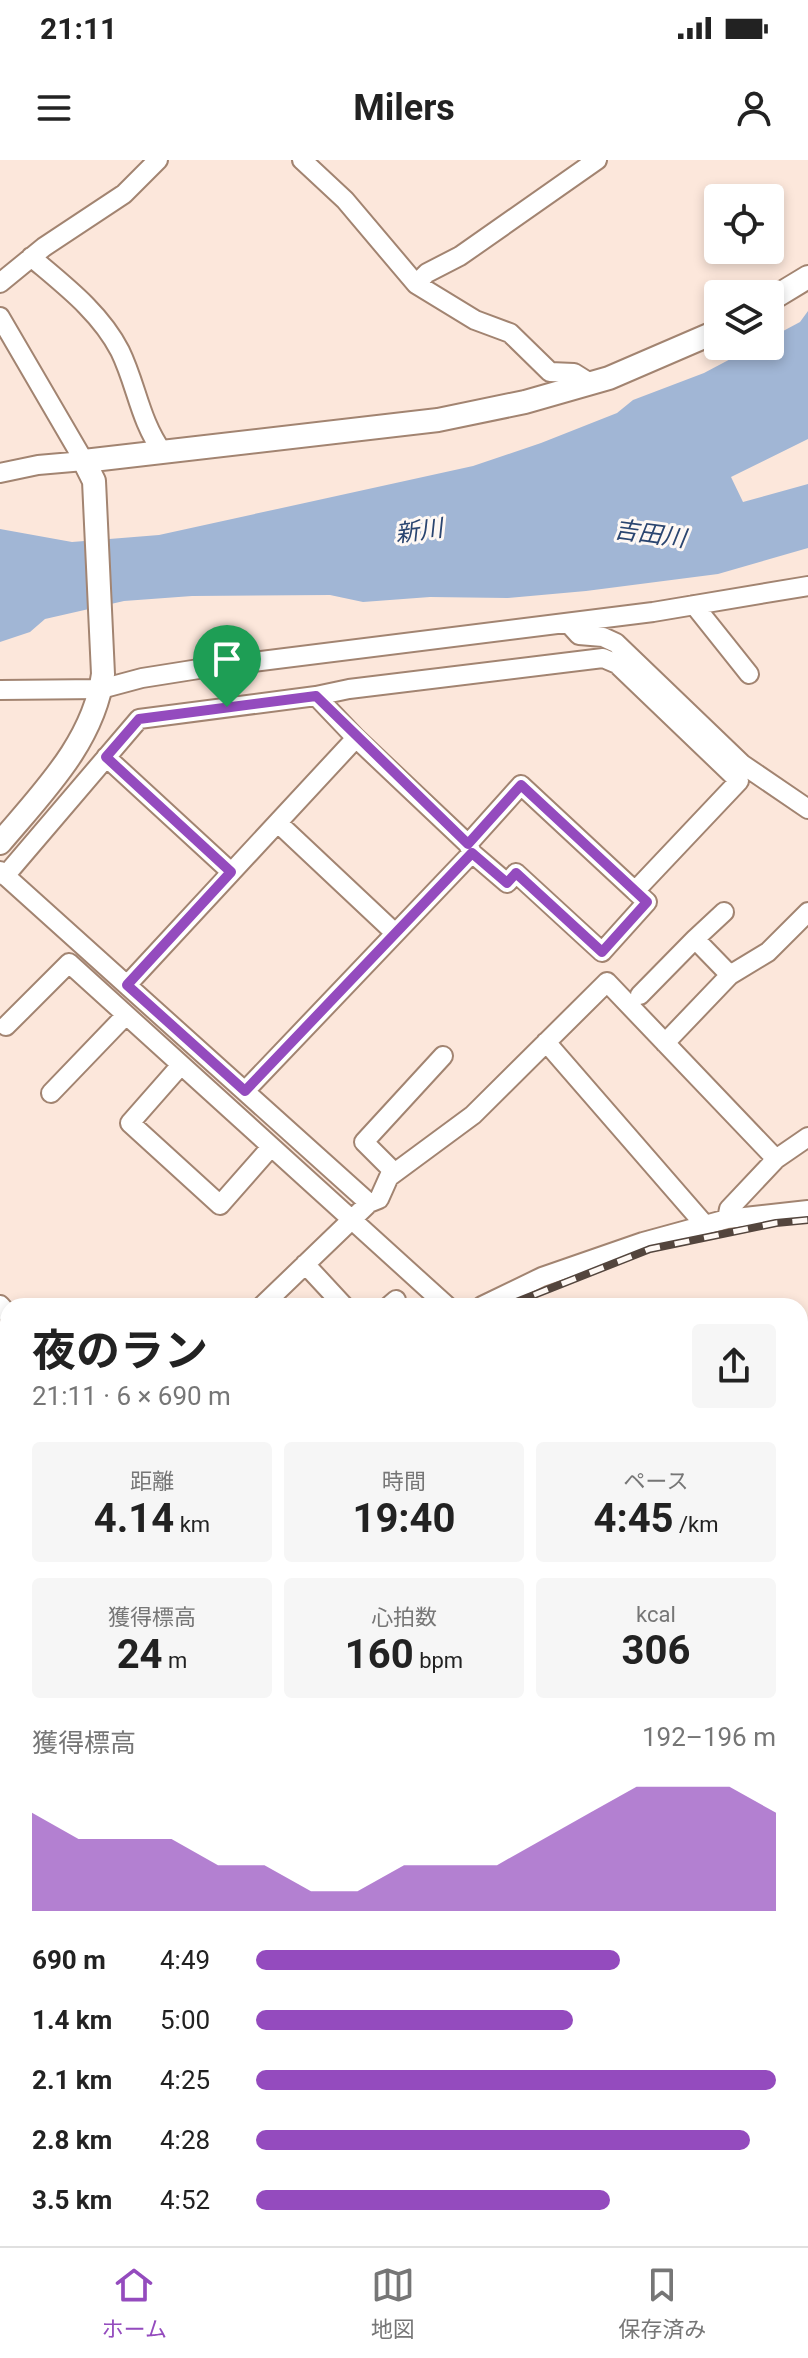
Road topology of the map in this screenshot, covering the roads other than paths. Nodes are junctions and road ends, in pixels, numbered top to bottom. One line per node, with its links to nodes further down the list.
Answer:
1 (158, 160): 4 (street)
2 (302, 160): 7 (street)
3 (597, 160): 7 (street)
4 (31, 257): 6 (street); 12 (street)
5 (808, 277): 8 (street)
6 (0, 283)
7 (416, 284): 11 (street)
8 (784, 292)
9 (0, 317): 13 (street)
10 (704, 337): 11 (street)
11 (590, 383): 12 (street)
12 (163, 453): 13 (street)
13 (89, 471): 14 (street); 19 (street)
14 (0, 473)
15 (808, 586): 16 (street)
16 (694, 605): 17 (street); 18 (street)
17 (569, 624): 19 (street); 24 (street)
18 (749, 674)
19 (102, 682): 20 (street); 26 (street)
20 (0, 690)
21 (316, 696): 22 (street); 23 (street); 30 (street)
22 (356, 738): 25 (street); 27 (street)
23 (106, 757): 28 (street); 29 (street)
24 (808, 809)
25 (278, 823): 28 (street); 33 (street)
26 (0, 843)
27 (470, 848): 30 (street); 30 (street); 33 (street)
28 (231, 872): 36 (street)
29 (3, 873): 36 (street)
30 (635, 891)
31 (724, 912): 34 (street)
32 (808, 912): 35 (street)
33 (395, 933): 44 (street)
34 (695, 939): 35 (street); 37 (street)
35 (730, 975): 41 (street)
36 (127, 985): 44 (street)
37 (640, 995)
38 (126, 1015): 39 (street); 43 (street); 45 (street)
39 (6, 1026)
40 (546, 1042): 41 (street); 49 (street); 54 (street)
41 (665, 1043): 48 (street)
42 (443, 1056): 49 (street)
43 (181, 1065): 47 (street); 47 (street)
44 (245, 1091): 50 (street)
45 (51, 1093)
46 (808, 1137): 48 (street)
47 (271, 1147): 53 (street)
48 (776, 1159): 52 (street)
49 (389, 1177): 50 (street)
50 (369, 1203): 53 (street)
51 (808, 1210): 52 (street)
52 (727, 1219): 54 (street)
53 (352, 1220): 55 (street); 58 (street)
54 (705, 1225): 59 (street)
55 (305, 1264): 56 (street); 57 (street)
56 (270, 1298)
57 (337, 1298)
58 (438, 1298)
59 (499, 1298)

